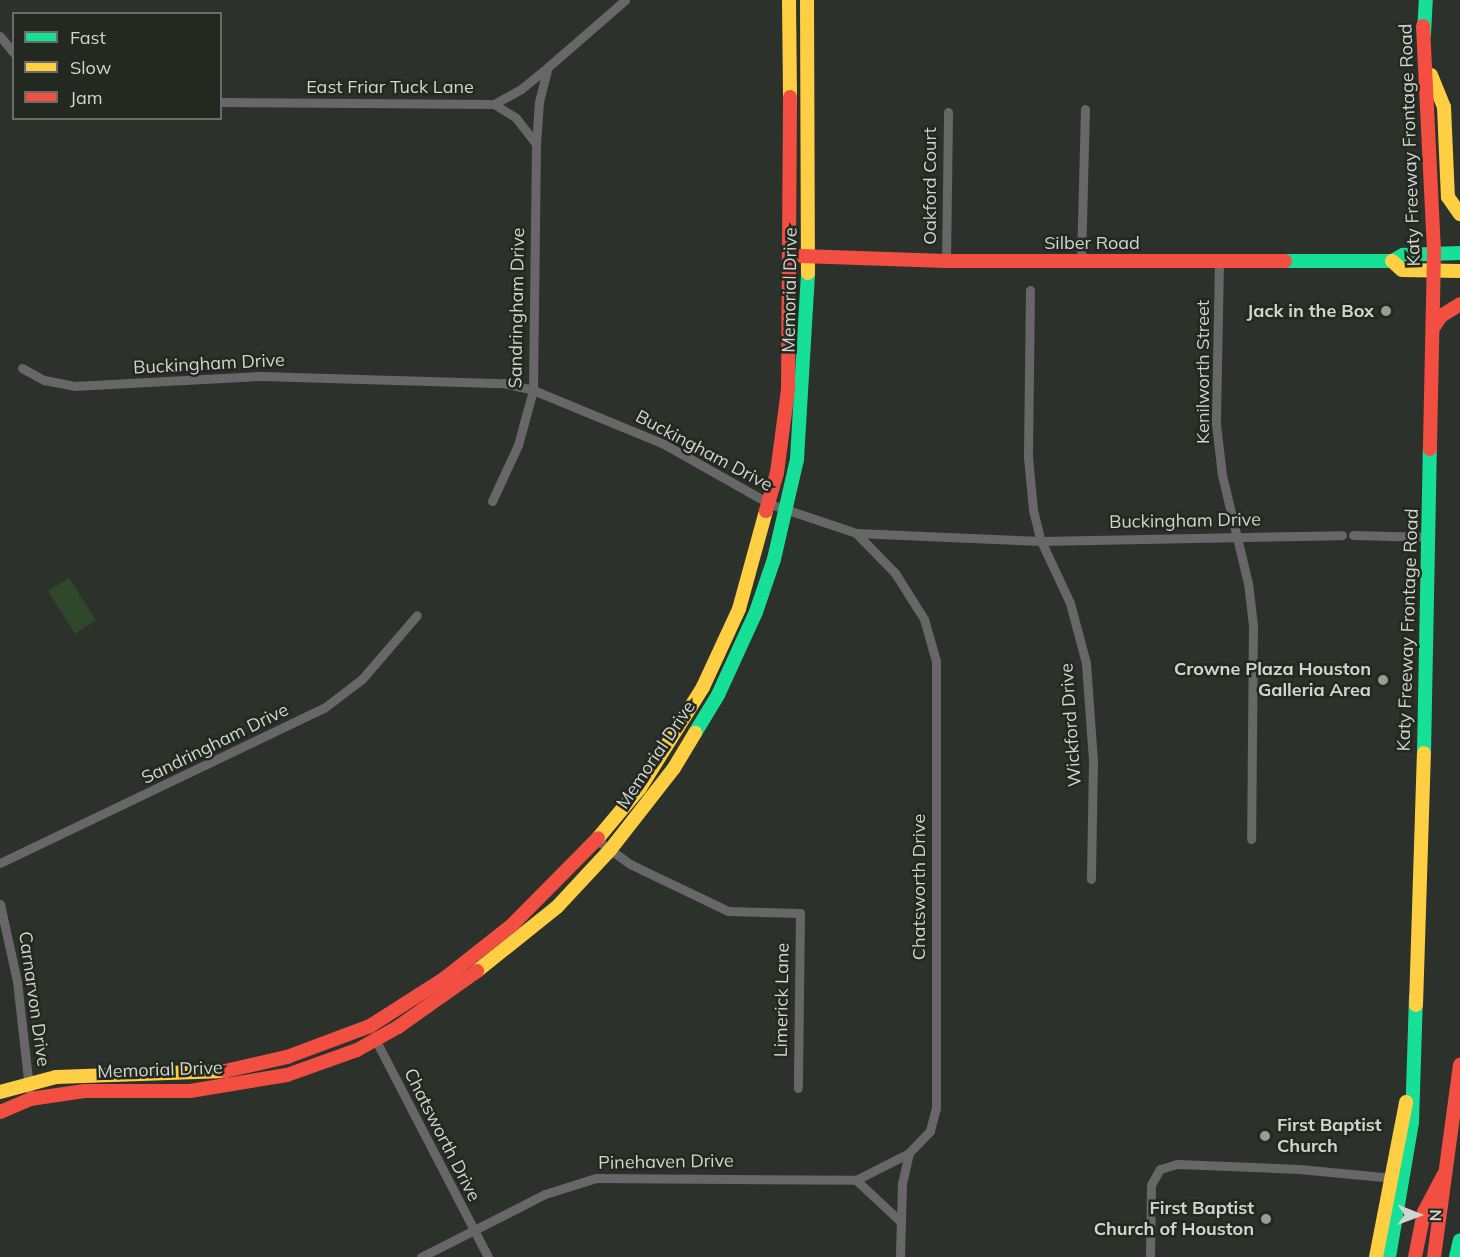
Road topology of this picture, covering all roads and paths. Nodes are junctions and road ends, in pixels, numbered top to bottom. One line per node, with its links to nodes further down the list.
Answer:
1 (625, 0): 8 (street, East Friar Tuck Lane)
2 (789, 0): 9 (main road, Memorial Drive)
3 (807, 0): 10 (main road, Memorial Drive)
4 (1423, 0): 7 (main road, Katy Freeway Frontage Road)
5 (0, 36): 6 (street)
6 (12, 51)
7 (1426, 62): 16 (main road); 17 (main road, Katy Freeway Frontage Road)
8 (548, 67): 12 (street, East Friar Tuck Lane); 15 (street, Sandringham Drive)
9 (789, 81): 10 (main road); 19 (main road, Memorial Drive)
10 (807, 81): 20 (main road, Memorial Drive)
11 (222, 102): 12 (street, East Friar Tuck Lane)
12 (494, 104): 15 (street)
13 (1084, 109): 22 (street)
14 (948, 112): 21 (street, Oakford Court)
15 (536, 144): 31 (street, Sandringham Drive)
16 (1460, 214)
17 (1434, 253): 18 (main road, Silber Road); 24 (main road, Silber Road); 25 (main road, Katy Freeway Frontage Road)
18 (1460, 253)
19 (792, 256): 20 (main road, Silber Road); 33 (main road, Memorial Drive)
20 (808, 256): 21 (main road, Silber Road); 34 (main road, Memorial Drive)
21 (946, 261): 22 (main road, Silber Road)
22 (1081, 261): 23 (main road, Silber Road)
23 (1219, 261): 24 (main road, Silber Road); 38 (street, Kenilworth Street)
24 (1392, 261): 25 (main road, Silber Road)
25 (1434, 270): 26 (main road, Silber Road); 29 (main road, Katy Freeway Frontage Road)
26 (1460, 271)
27 (1030, 290): 40 (street, Wickford Drive)
28 (1460, 304): 29 (main road)
29 (1433, 329): 39 (main road, Katy Freeway Frontage Road)
30 (22, 368): 31 (street, Buckingham Drive)
31 (533, 390): 32 (street, Sandringham Drive); 33 (street, Buckingham Drive)
32 (492, 501)
33 (770, 504): 34 (street, Buckingham Drive); 42 (main road, Memorial Drive)
34 (786, 511): 35 (street, Buckingham Drive); 43 (main road, Memorial Drive)
35 (856, 533): 40 (street, Buckingham Drive); 61 (street, Chatsworth Drive)
36 (1353, 535): 39 (street)
37 (1342, 536): 38 (street, Buckingham Drive)
38 (1234, 537): 40 (street, Buckingham Drive); 44 (street, Kenilworth Street)
39 (1429, 537): 50 (main road, Katy Freeway Frontage Road)
40 (1041, 541): 48 (street, Wickford Drive)
41 (417, 615): 47 (street, Sandringham Drive)
42 (703, 687): 43 (main road); 45 (main road, Memorial Drive)
43 (718, 695): 46 (main road, Memorial Drive)
44 (1251, 838)
45 (597, 840): 46 (street); 51 (main road, Memorial Drive)
46 (610, 850): 52 (main road, Memorial Drive); 57 (street, Limerick Lane)
47 (0, 863)
48 (1091, 879)
49 (0, 904): 55 (street, Carnarvon Drive)
50 (1416, 996): 63 (main road, Katy Freeway Frontage Road); 73 (main road)
51 (370, 1026): 52 (street, Chatsworth Drive); 54 (main road, Memorial Drive)
52 (375, 1040): 56 (main road, Memorial Drive); 66 (street, Chatsworth Drive)
53 (1460, 1065): 62 (main road)
54 (245, 1068): 55 (main road, Memorial Drive); 56 (main road)
55 (29, 1083): 58 (main road, Memorial Drive); 59 (street, Carnarvon Drive)
56 (248, 1083): 59 (main road, Memorial Drive)
57 (798, 1088)
58 (0, 1092)
59 (30, 1099): 60 (main road, Memorial Drive)
60 (0, 1112)
61 (909, 1153): 64 (street, Pinehaven Drive); 65 (street)
62 (1450, 1161): 74 (main road); 75 (main road)
63 (1394, 1178): 71 (street); 72 (main road, Katy Freeway Frontage Road)
64 (856, 1180): 65 (street); 66 (street, Pinehaven Drive)
65 (901, 1222): 70 (street)
66 (471, 1228): 68 (street, Pinehaven Drive); 69 (street, Chatsworth Drive)
67 (1460, 1240): 76 (main road)
68 (421, 1257)
69 (488, 1257)
70 (900, 1257)
71 (1150, 1257)
72 (1376, 1257)
73 (1389, 1257)
74 (1415, 1257)
75 (1434, 1257)
76 (1456, 1257)

